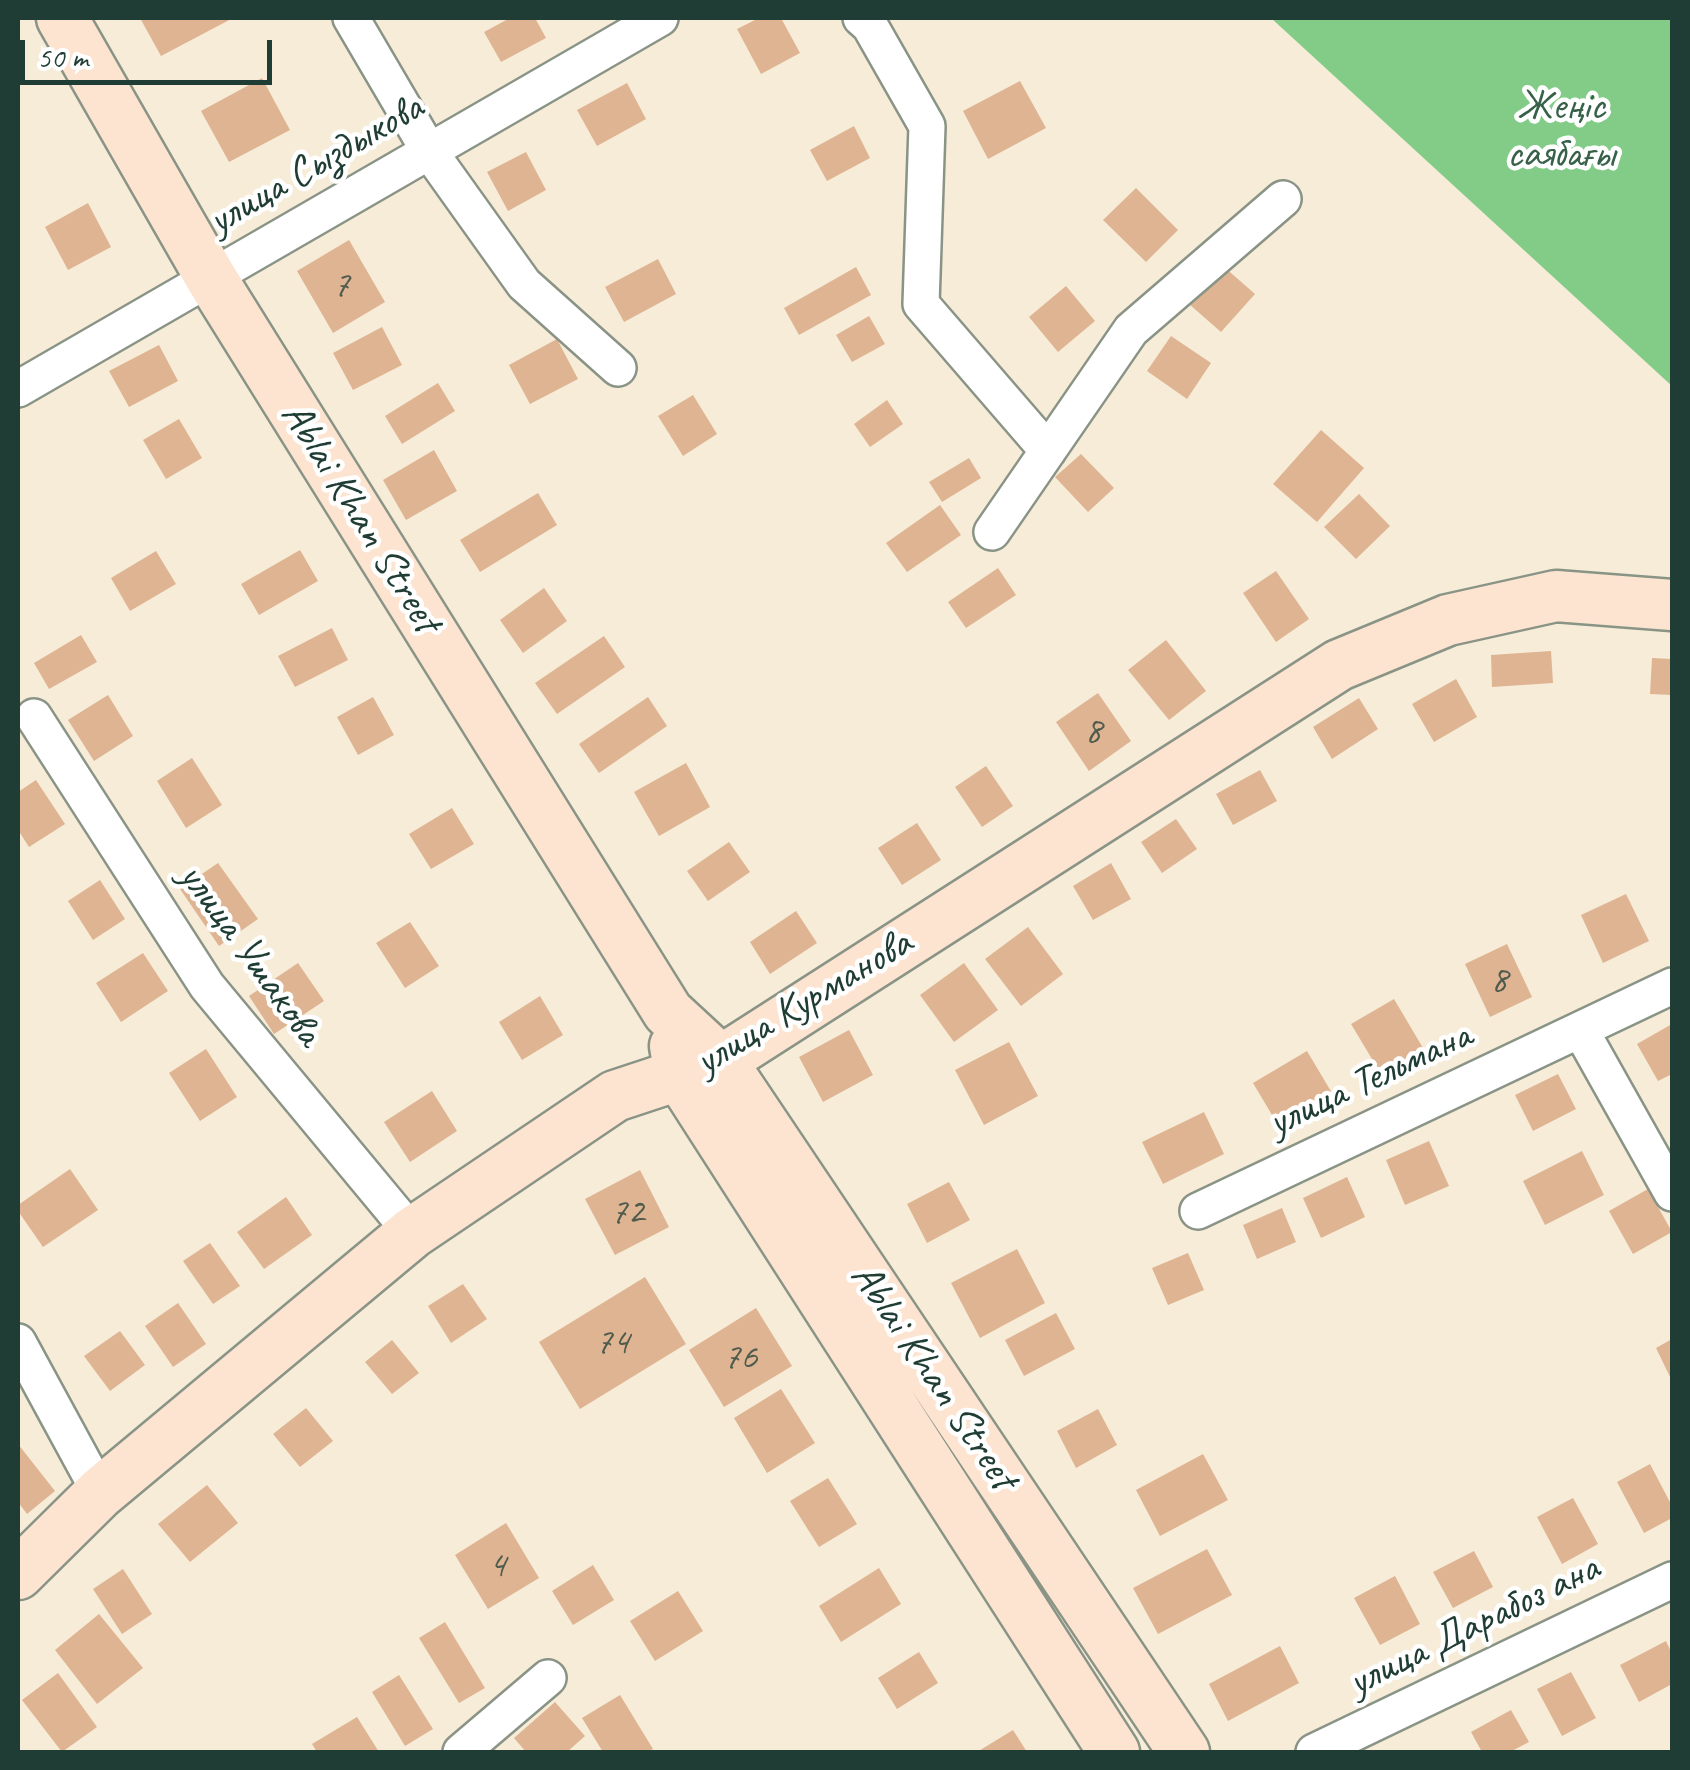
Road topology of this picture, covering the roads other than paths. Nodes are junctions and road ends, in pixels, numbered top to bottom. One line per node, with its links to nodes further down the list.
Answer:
1 (62, 18): 7 (street, Ablai Khan Street)
2 (351, 18): 5 (street)
3 (660, 18): 5 (street, улица Сыздыкова)
4 (860, 18): 10 (street)
5 (429, 151): 7 (street, улица Сыздыкова); 8 (street)
6 (1283, 198): 10 (street)
7 (211, 278): 9 (street, улица Сыздыкова); 16 (street, Ablai Khan Street)
8 (618, 368)
9 (18, 388)
10 (1048, 451): 11 (street)
11 (992, 532)
12 (1672, 605): 16 (street, улица Курманова)
13 (34, 717): 19 (street, улица Ушакова)
14 (1672, 986): 15 (street, улица Тельмана)
15 (1581, 1030): 17 (street); 18 (street, улица Тельмана)
16 (701, 1068): 19 (street, улица Курманова); 26 (street, Ablai Khan Street); 27 (street, Ablai Khan Street)
17 (1672, 1193)
18 (1198, 1211)
19 (412, 1233): 21 (street, улица Курманова)
20 (18, 1342): 21 (street)
21 (100, 1493): 22 (street, улица Курманова)
22 (18, 1574)
23 (1672, 1580): 28 (street, улица Дарабоз ана)
24 (548, 1678): 25 (street)
25 (461, 1752)
26 (1114, 1752)
27 (1184, 1752)
28 (1314, 1752)

